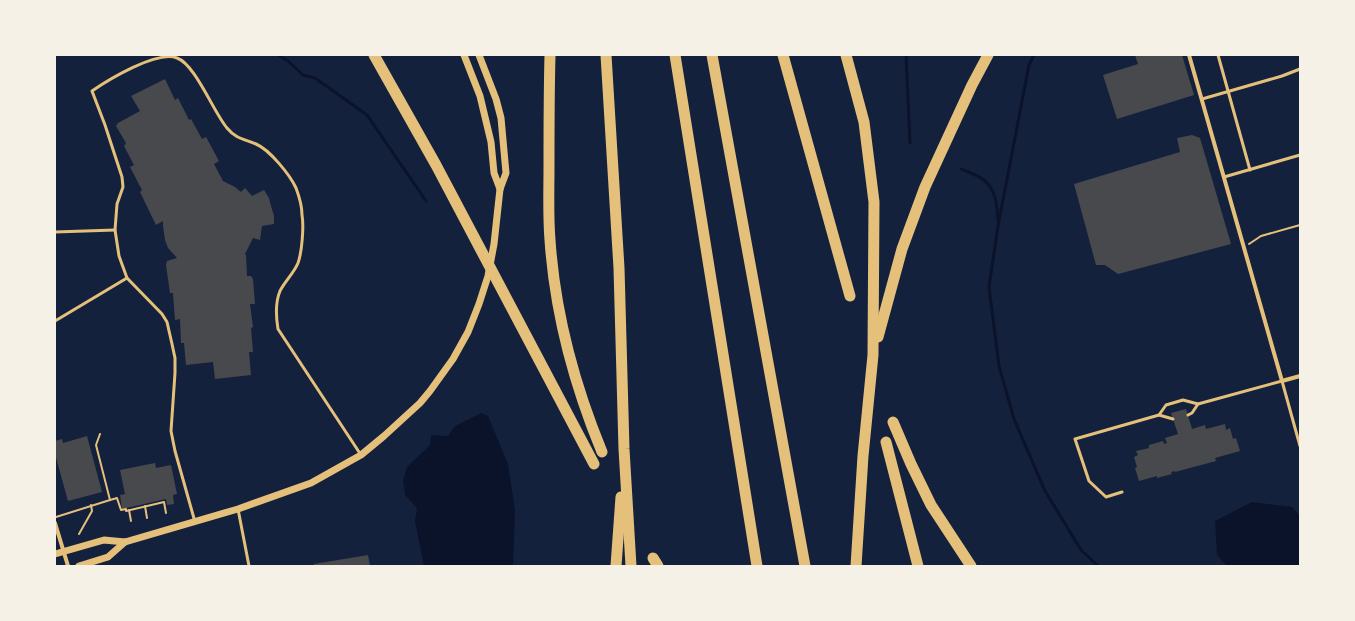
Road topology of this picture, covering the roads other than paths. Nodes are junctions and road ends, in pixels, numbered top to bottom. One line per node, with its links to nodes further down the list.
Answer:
1 (374, 55): 38 (highway)
2 (464, 55): 19 (street)
3 (479, 55): 19 (street)
4 (550, 55): 36 (highway)
5 (606, 55): 35 (highway)
6 (675, 55): 51 (highway)
7 (712, 55): 52 (highway)
8 (783, 55): 23 (highway)
9 (846, 55): 25 (highway)
10 (988, 55): 25 (highway)
11 (1189, 55): 15 (street)
12 (1218, 55): 14 (lane)
13 (1300, 69): 14 (lane)
14 (1228, 93): 15 (lane); 17 (lane)
15 (1202, 100): 18 (street)
16 (1300, 155): 17 (lane)
17 (1250, 170): 18 (lane)
18 (1224, 177): 27 (street)
19 (500, 192): 37 (street)
20 (115, 230): 21 (lane); 22 (lane); 37 (lane)
21 (55, 232)
22 (127, 278): 24 (lane); 41 (lane)
23 (850, 296)
24 (55, 321)
25 (874, 355): 53 (highway)
26 (1300, 376): 27 (street)
27 (1282, 381): 28 (lane); 34 (lane)
28 (1198, 404): 29 (lane); 30 (lane)
29 (1159, 415): 31 (lane); 39 (lane)
30 (1188, 415)
31 (1173, 419)
32 (893, 422): 55 (highway)
33 (886, 442): 54 (highway)
34 (1300, 446)
35 (624, 449): 49 (highway); 50 (highway)
36 (602, 452)
37 (361, 455): 40 (street)
38 (594, 464)
39 (1122, 492)
40 (238, 509): 41 (street); 48 (lane)
41 (195, 522): 43 (street)
42 (55, 523): 44 (street)
43 (125, 542): 44 (street); 47 (street)
44 (64, 552): 45 (street); 46 (street)
45 (55, 554)
46 (68, 566)
47 (79, 566)
48 (249, 566)
49 (616, 566)
50 (631, 566)
51 (757, 566)
52 (805, 566)
53 (856, 566)
54 (918, 566)
55 (971, 566)

